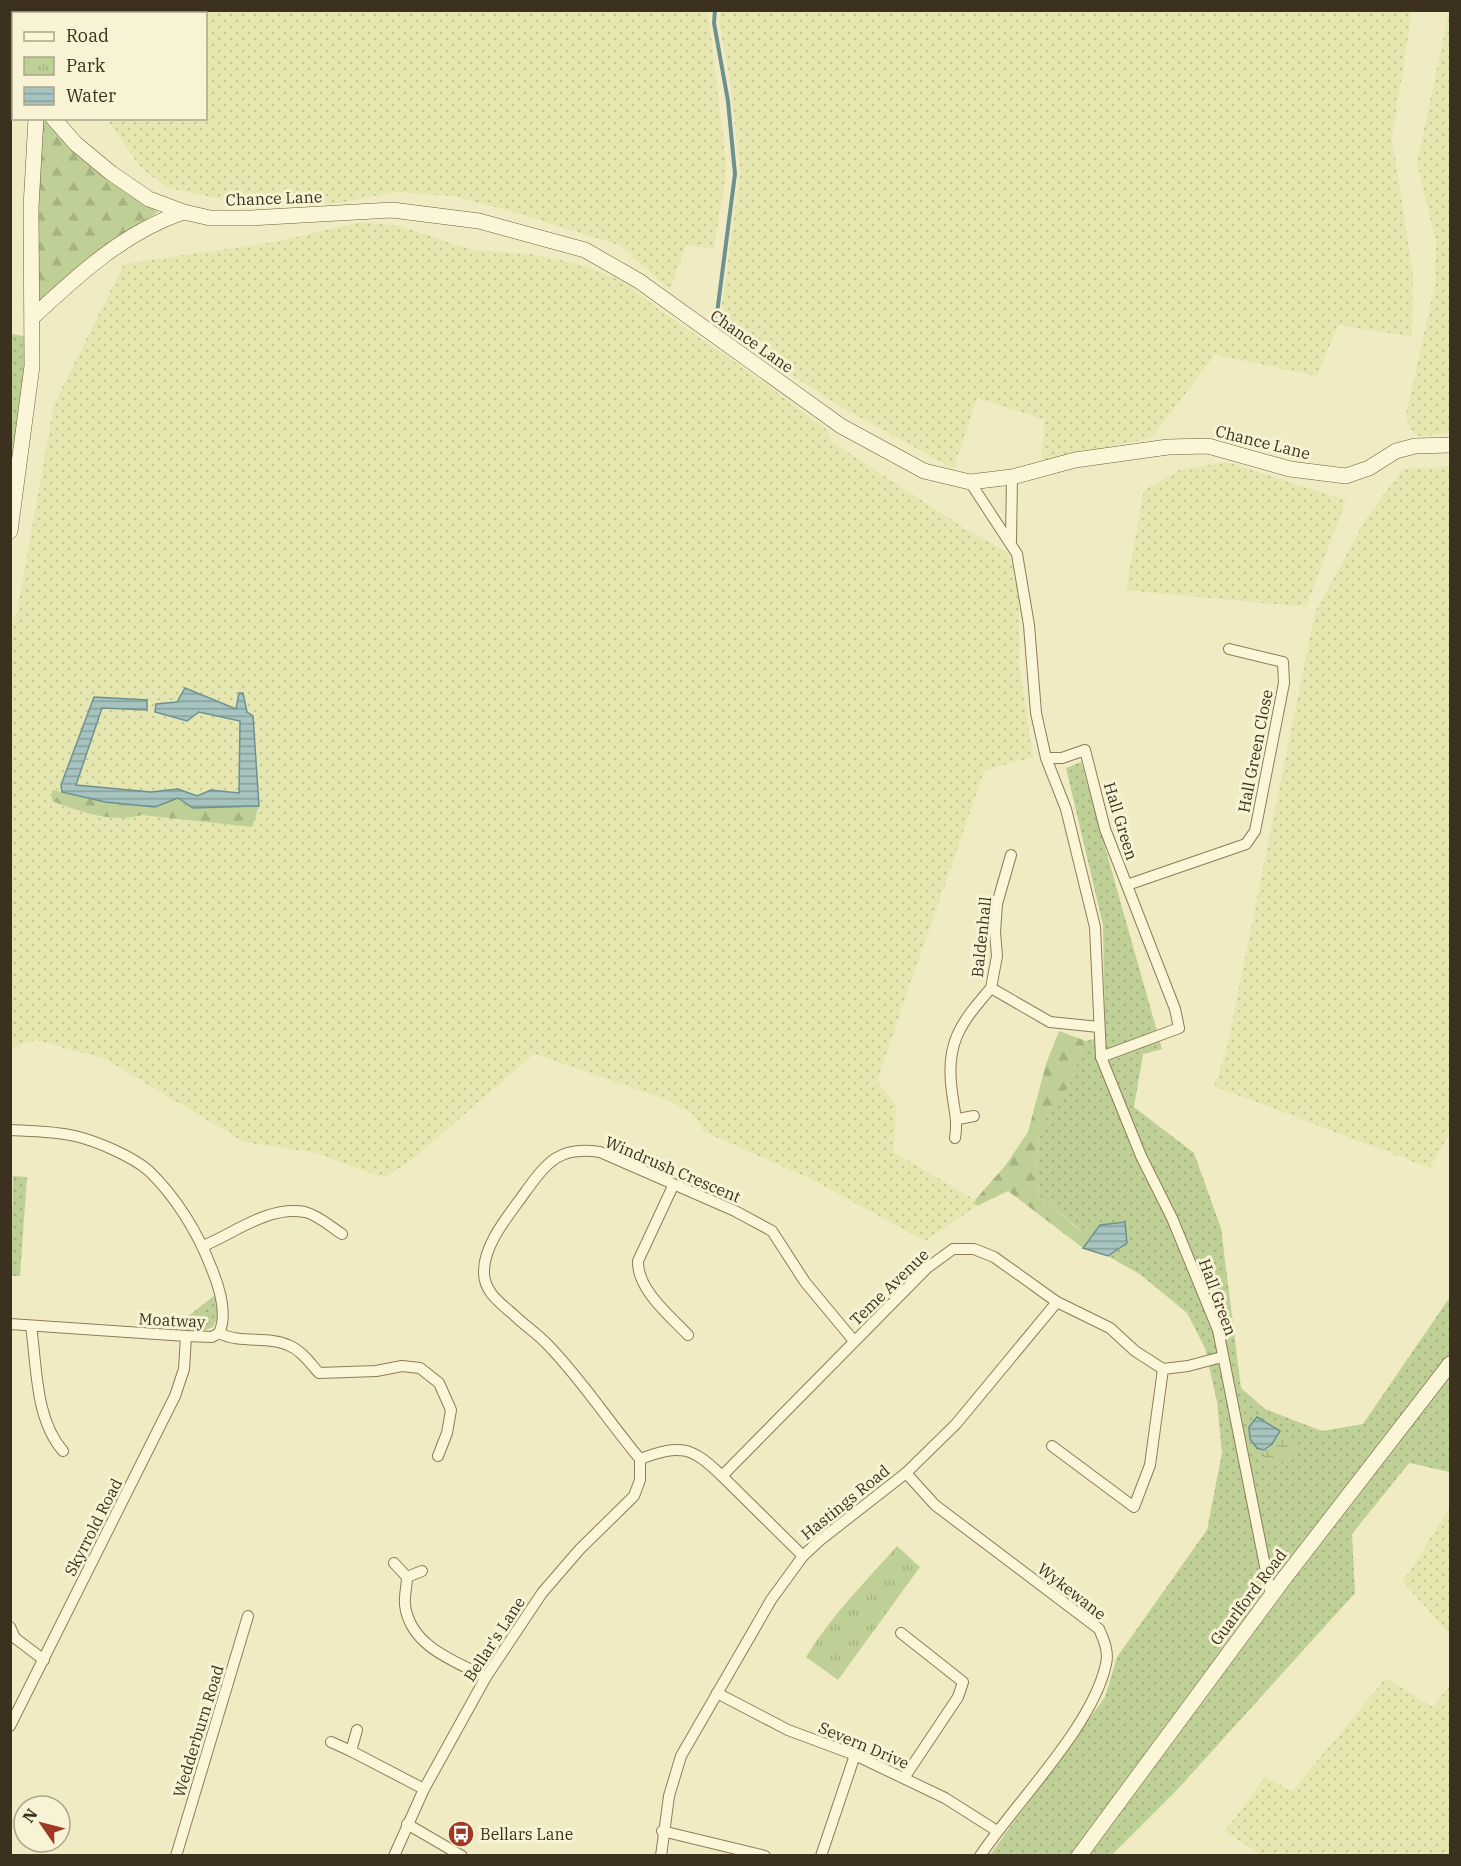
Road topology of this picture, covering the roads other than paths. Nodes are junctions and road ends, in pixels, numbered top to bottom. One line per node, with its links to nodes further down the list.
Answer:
1 (36, 120): 4 (street)
2 (55, 120): 3 (street, Chance Lane)
3 (184, 212): 4 (street); 7 (street, Chance Lane)
4 (33, 317): 8 (street)
5 (1450, 444): 6 (street, Chance Lane)
6 (1012, 477): 7 (street, Chance Lane); 9 (street, Hall Green)
7 (970, 482): 9 (street, Hall Green)
8 (10, 531)
9 (1011, 542): 11 (street, Hall Green)
10 (1229, 650): 13 (street, Hall Green Close)
11 (1046, 758): 13 (street, Hall Green); 15 (street, Hall Green)
12 (1011, 855): 14 (street, Baldenhall)
13 (1126, 885): 16 (street, Hall Green)
14 (991, 988): 15 (street, Baldenhall); 18 (street, Baldenhall)
15 (1099, 1028): 16 (street, Hall Green)
16 (1101, 1057): 31 (street, Hall Green)
17 (974, 1116): 18 (street)
18 (958, 1119): 20 (street, Baldenhall)
19 (10, 1130): 23 (street)
20 (956, 1138)
21 (673, 1186): 28 (street); 30 (street, Windrush Crescent); 37 (street, Windrush Crescent)
22 (342, 1234): 23 (street)
23 (203, 1246): 27 (street)
24 (1058, 1302): 30 (street, Teme Avenue); 33 (street, Teme Avenue); 38 (street, Hastings Road)
25 (10, 1324): 26 (street, Moatway)
26 (31, 1326): 29 (street, Moatway); 35 (street)
27 (219, 1333): 29 (street, Moatway); 36 (street, Moatway)
28 (688, 1335)
29 (186, 1336): 48 (street, Skyrrold Road)
30 (854, 1341): 39 (street, Teme Avenue)
31 (1222, 1357): 33 (street); 44 (street, Hall Green)
32 (1450, 1364): 44 (street, Guarlford Road)
33 (1163, 1369): 34 (street)
34 (1052, 1446)
35 (63, 1451)
36 (438, 1456)
37 (640, 1459): 39 (street); 49 (street, Bellar's Lane)
38 (906, 1473): 40 (street, Hastings Road); 60 (street, Wykewane)
39 (722, 1476): 40 (street)
40 (803, 1556): 50 (street, Hastings Road)
41 (394, 1563): 43 (street)
42 (422, 1570): 43 (street)
43 (407, 1577): 49 (street)
44 (1270, 1596): 68 (street, Guarlford Road)
45 (248, 1616): 61 (street, Wedderburn Road)
46 (10, 1627): 48 (street)
47 (901, 1633): 56 (street)
48 (44, 1660): 51 (street, Skyrrold Road)
49 (486, 1677): 57 (street, Bellar's Lane)
50 (717, 1693): 55 (street, Severn Drive); 59 (street, Hastings Road)
51 (10, 1726)
52 (357, 1730): 54 (street)
53 (331, 1742): 54 (street)
54 (351, 1750): 57 (street)
55 (855, 1755): 56 (street, Severn Drive); 66 (street)
56 (904, 1778): 60 (street, Severn Drive)
57 (424, 1789): 58 (street, Bellar's Lane)
58 (407, 1824): 62 (street, Bellar's Lane); 63 (street)
59 (662, 1831): 64 (street, Hastings Road); 65 (street)
60 (997, 1831): 67 (street, Wykewane)
61 (176, 1856)
62 (394, 1856)
63 (462, 1856)
64 (661, 1856)
65 (765, 1856)
66 (821, 1856)
67 (980, 1856)
68 (1079, 1856)

